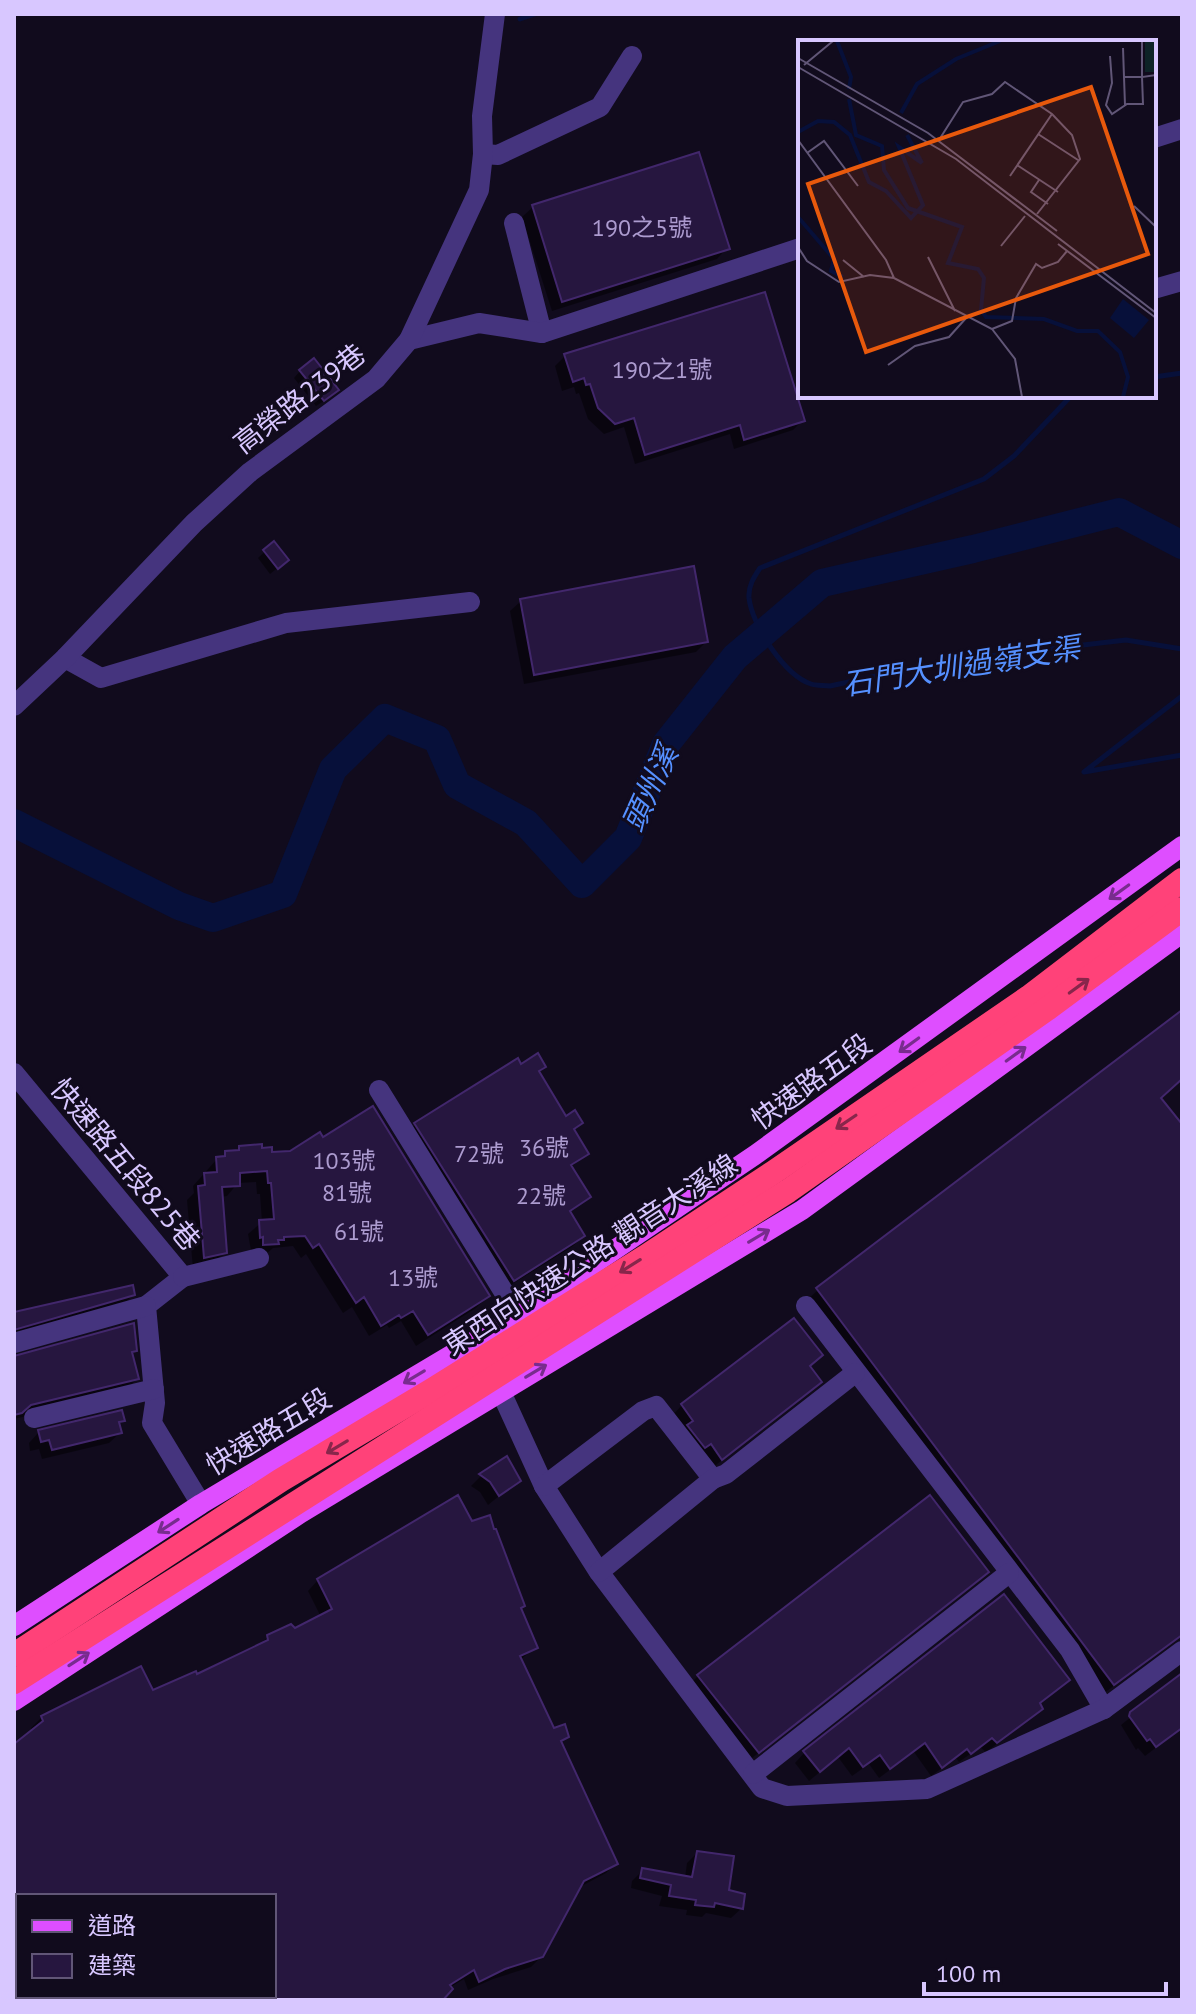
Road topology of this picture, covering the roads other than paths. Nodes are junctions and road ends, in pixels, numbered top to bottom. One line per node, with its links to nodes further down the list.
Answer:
1 (495, 14): 5 (street, 高榮路239巷)
2 (632, 56): 5 (street)
3 (1182, 129): 4 (street)
4 (1156, 137)
5 (483, 154): 11 (street, 高榮路239巷)
6 (514, 223): 10 (street)
7 (798, 249): 10 (street)
8 (1182, 281): 9 (street)
9 (1156, 288)
10 (542, 333): 11 (street)
11 (409, 340): 13 (street, 高榮路239巷)
12 (470, 602): 13 (street)
13 (65, 658): 14 (street, 高榮路239巷)
14 (14, 706)
15 (1182, 846): 25 (main road, 快速路五段, one-way to 25)
16 (1182, 880): 38 (highway, 東西向快速公路 觀音大溪線, one-way to 38)
17 (1182, 909): 39 (highway, 東西向快速公路 觀音大溪線, one-way to 17)
18 (1182, 933): 29 (main road, one-way to 18)
19 (14, 1073): 22 (street, 快速路五段825巷)
20 (379, 1090): 25 (street)
21 (259, 1258): 22 (street)
22 (183, 1277): 23 (street, 快速路五段825巷)
23 (146, 1306): 26 (street); 28 (street)
24 (806, 1306): 27 (street)
25 (518, 1315): 33 (main road, 快速路五段, one-way to 33)
26 (14, 1343)
27 (855, 1373): 31 (street); 35 (street)
28 (154, 1389): 30 (street); 33 (street)
29 (501, 1392): 32 (street); 40 (main road, one-way to 29)
30 (34, 1418)
31 (713, 1479): 32 (street); 34 (street)
32 (544, 1486): 34 (street)
33 (201, 1504): 36 (main road, 快速路五段, one-way to 36)
34 (599, 1572): 42 (street)
35 (1009, 1573): 41 (street); 42 (street)
36 (14, 1626)
37 (1182, 1651): 41 (street)
38 (14, 1655)
39 (14, 1682)
40 (14, 1701)
41 (1104, 1709): 42 (street)
42 (753, 1774)

